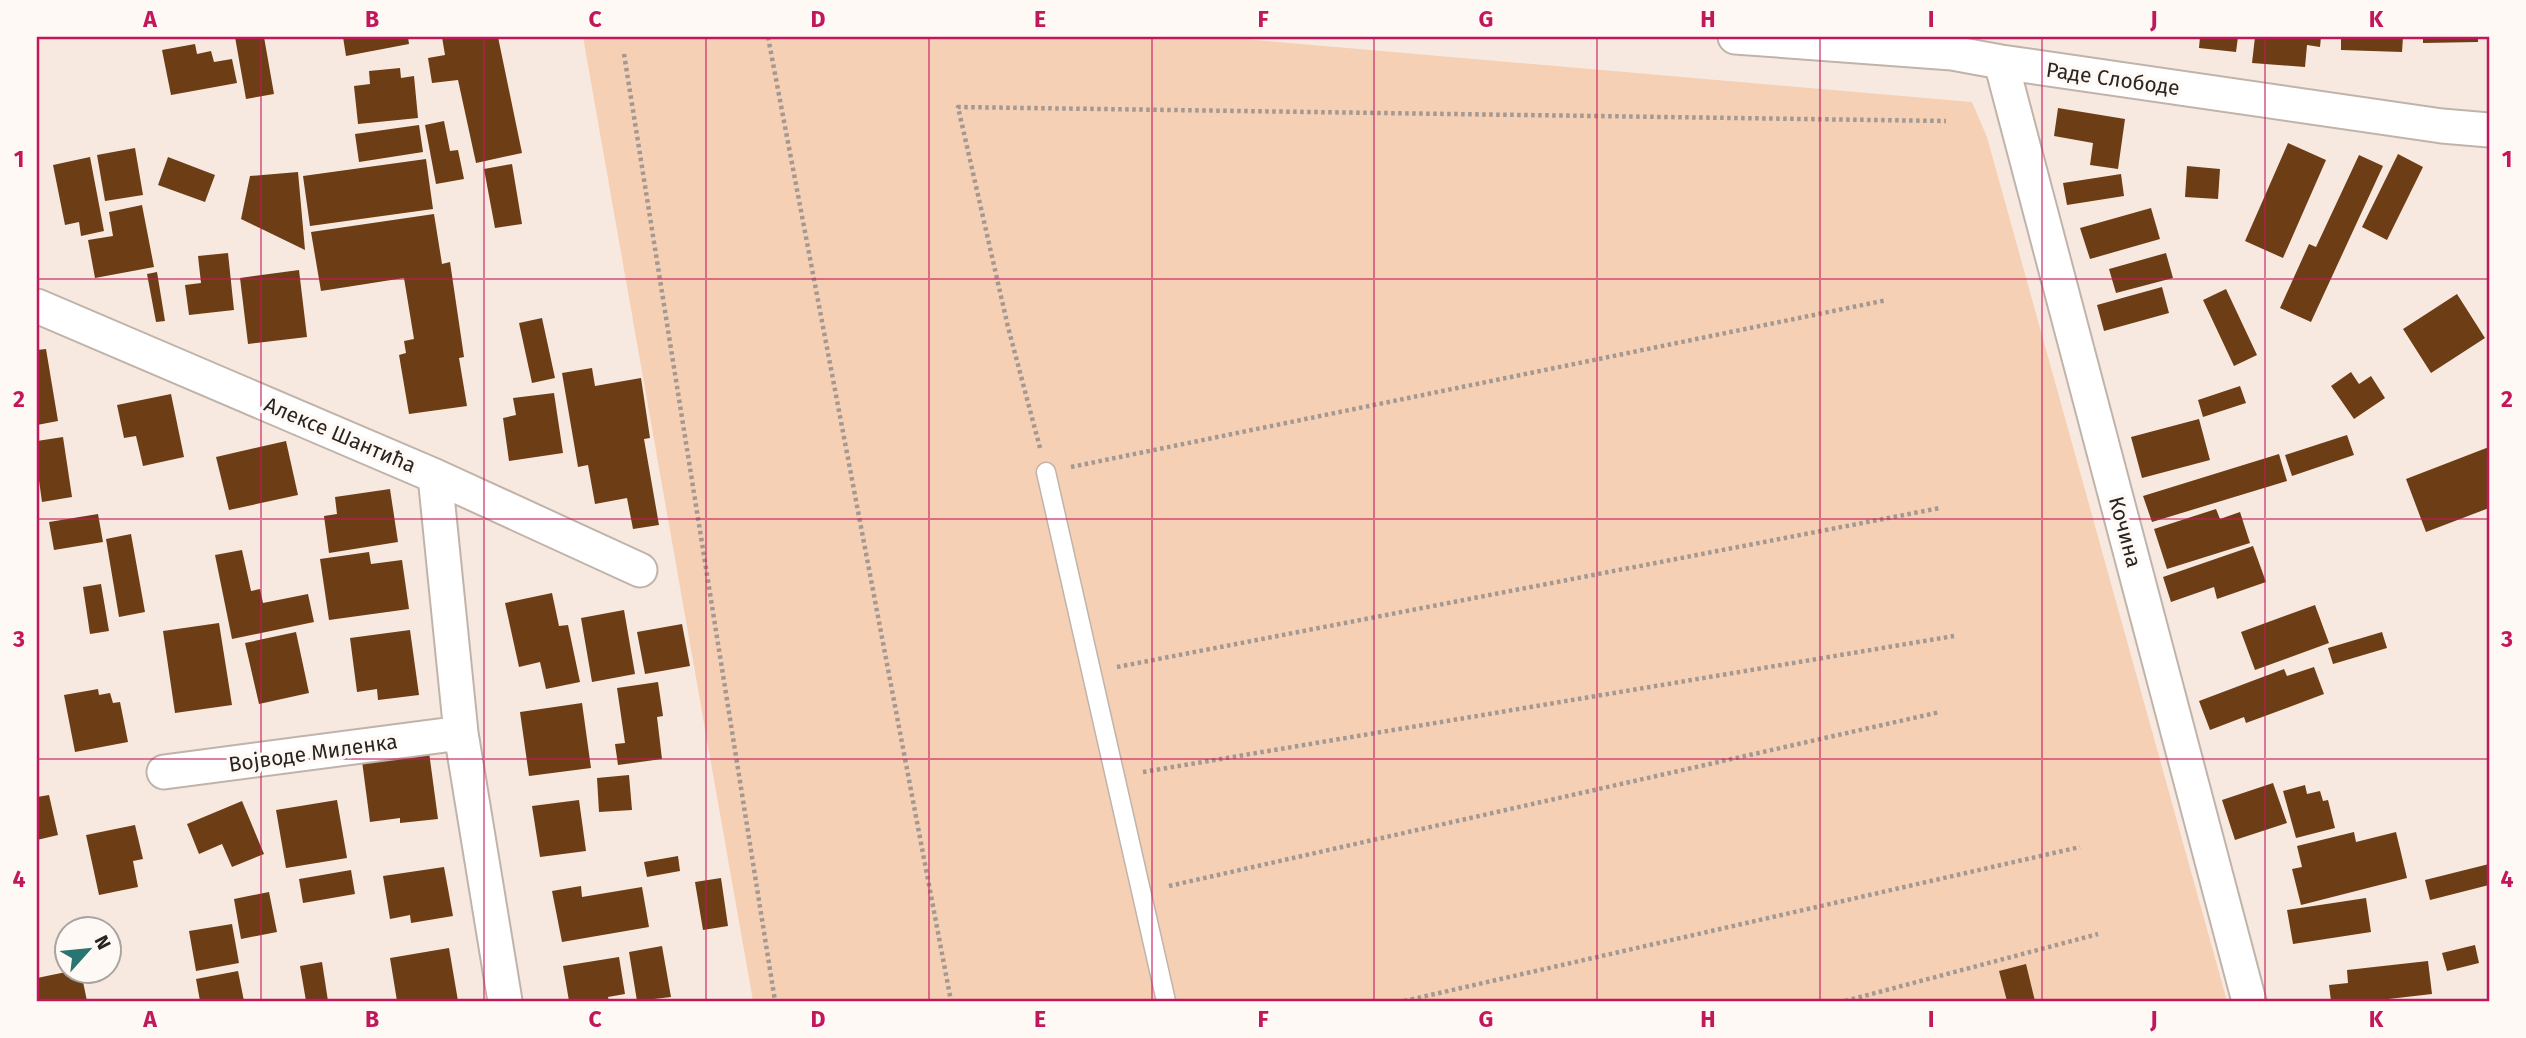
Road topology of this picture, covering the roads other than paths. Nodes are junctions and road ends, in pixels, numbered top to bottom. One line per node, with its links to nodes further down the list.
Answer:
1 (1735, 37): 2 (street, Раде Слободе)
2 (2001, 62): 3 (street, Раде Слободе); 12 (street, Кочина)
3 (2489, 130)
4 (37, 306): 6 (street, Алексе Шантића)
5 (1046, 472): 11 (lane)
6 (435, 476): 7 (street, Алексе Шантића); 8 (street)
7 (640, 570)
8 (461, 733): 9 (street, Војводе Миленка); 10 (street)
9 (164, 772)
10 (505, 1001)
11 (1166, 1001)
12 (2249, 1001)

